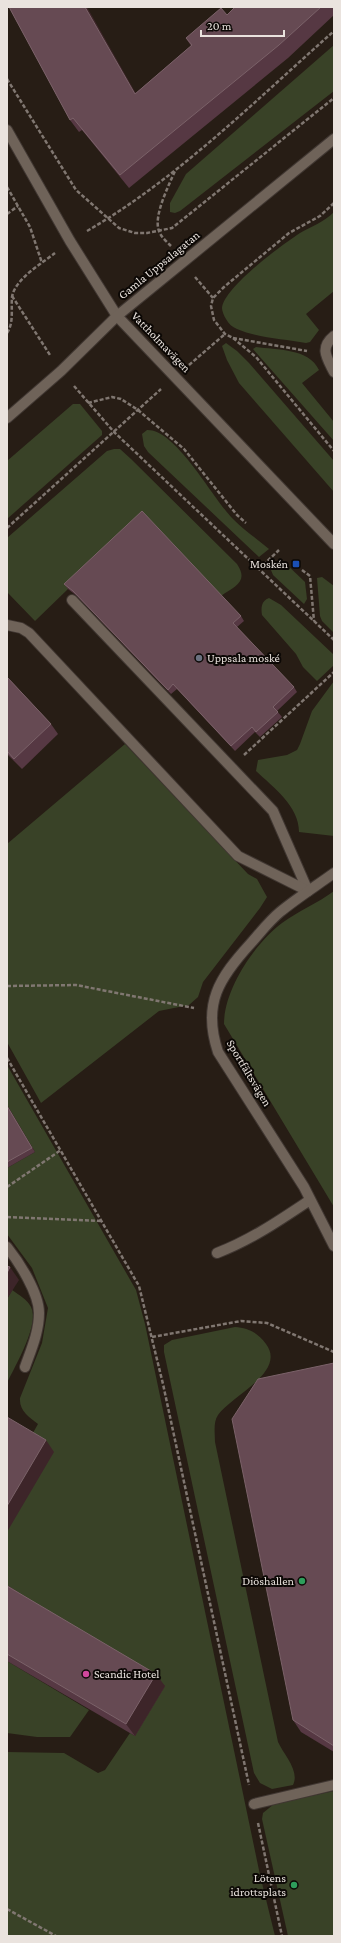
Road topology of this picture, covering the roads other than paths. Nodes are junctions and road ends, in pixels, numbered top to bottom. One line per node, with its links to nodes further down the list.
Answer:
1 (7, 130): 3 (street, Vattholmavägen)
2 (334, 139): 3 (street, Gamla Uppsalagatan)
3 (117, 316): 6 (street, Gamla Uppsalagatan); 7 (street, Vattholmavägen)
4 (334, 336): 5 (street)
5 (334, 372)
6 (7, 418)
7 (334, 544)
8 (72, 600): 11 (street)
9 (7, 625): 11 (street)
10 (334, 873): 11 (street, Sportfältsvägen)
11 (308, 891): 12 (street, Sportfältsvägen)
12 (310, 1200): 13 (street, Sportfältsvägen); 15 (street)
13 (334, 1246)
14 (7, 1247): 16 (street)
15 (217, 1253)
16 (25, 1367)
17 (334, 1785): 18 (street)
18 (254, 1804)

